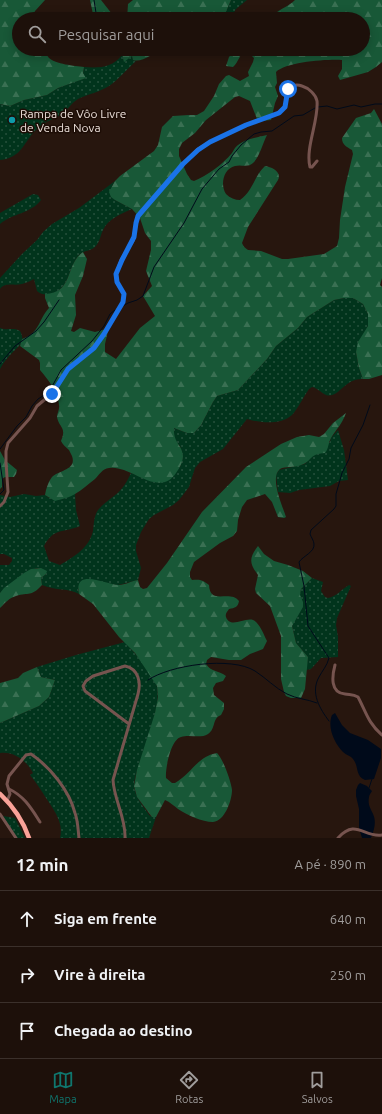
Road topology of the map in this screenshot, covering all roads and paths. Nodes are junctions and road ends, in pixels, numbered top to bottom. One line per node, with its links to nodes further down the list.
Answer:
1 (318, 161): 2 (street)
2 (0, 506)
3 (335, 665): 5 (street)
4 (129, 724): 4 (street); 15 (street)
5 (382, 735)
6 (9, 789): 8 (street); 10 (street); 14 (street)
7 (0, 794): 8 (highway)
8 (7, 800): 13 (highway)
9 (0, 814): 12 (street)
10 (40, 822)
11 (382, 835): 16 (street)
12 (14, 838)
13 (29, 838)
14 (79, 838)
15 (125, 838)
16 (338, 838)

